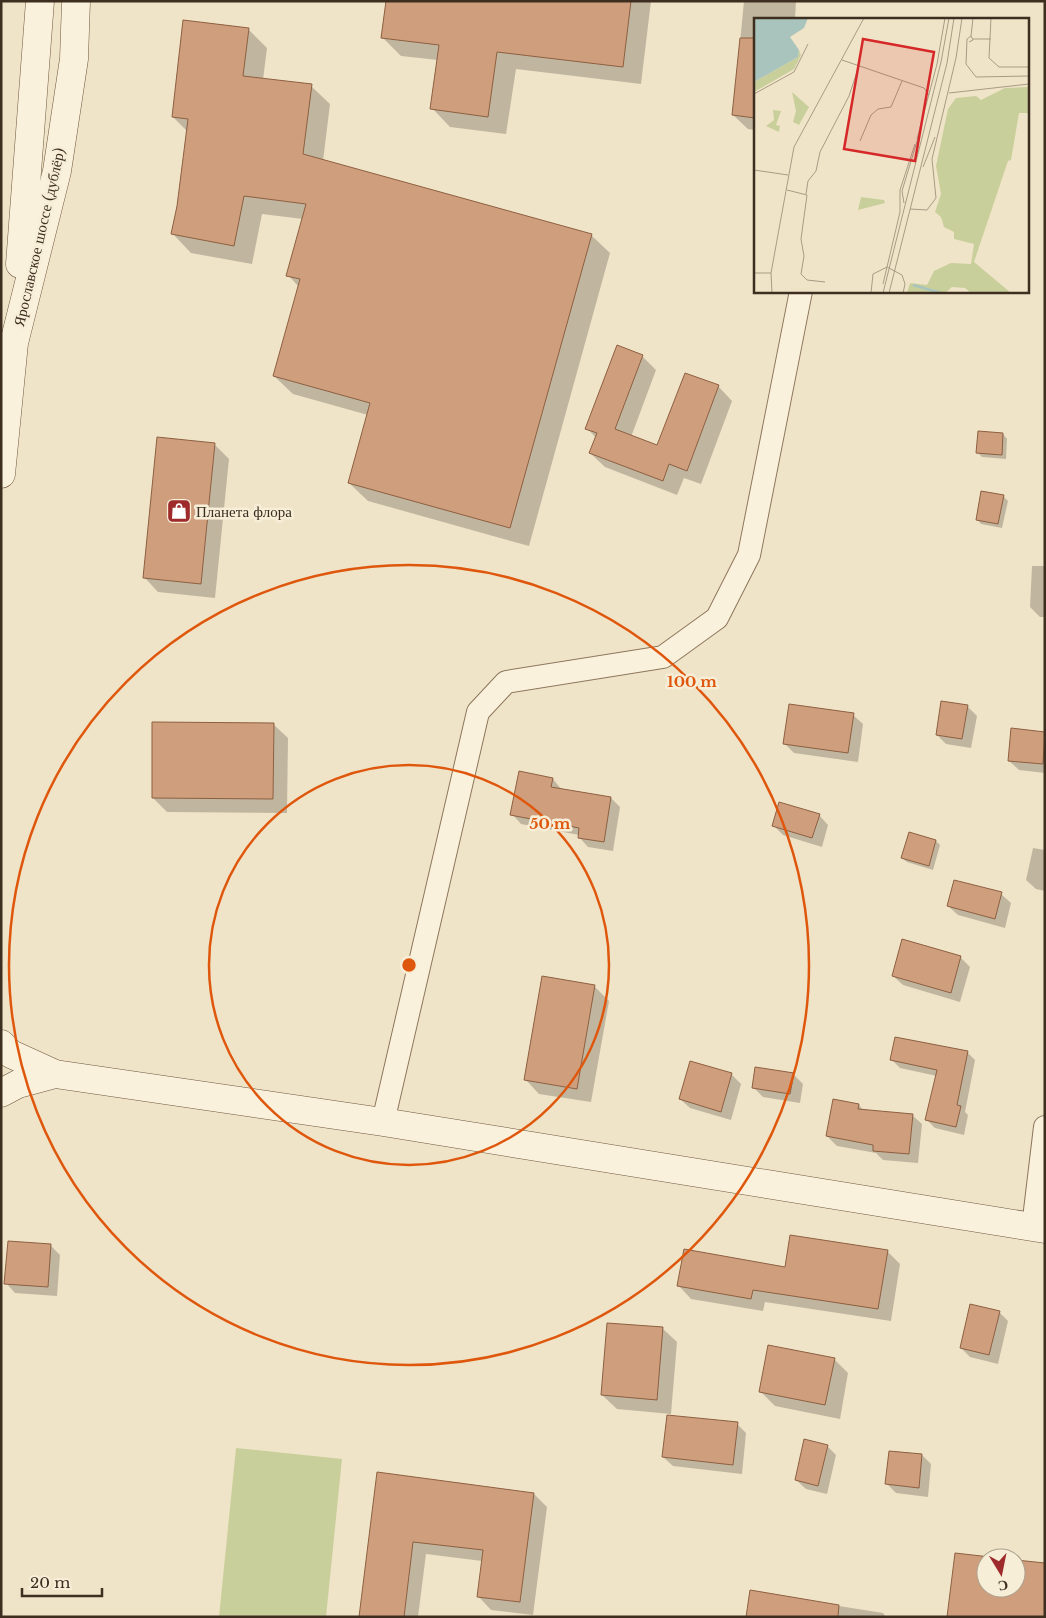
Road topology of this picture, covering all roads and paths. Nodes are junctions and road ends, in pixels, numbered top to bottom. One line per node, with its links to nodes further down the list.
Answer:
1 (40, 1): 4 (street)
2 (76, 1): 4 (street, Ярославское шоссе (дублёр))
3 (801, 292): 9 (street)
4 (14, 343): 5 (street, Ярославское шоссе (дублёр))
5 (1, 474)
6 (1, 1044): 7 (street)
7 (54, 1074): 8 (street); 9 (street)
8 (1, 1093)
9 (383, 1122): 11 (street)
10 (1045, 1127): 11 (street)
11 (1039, 1228)

